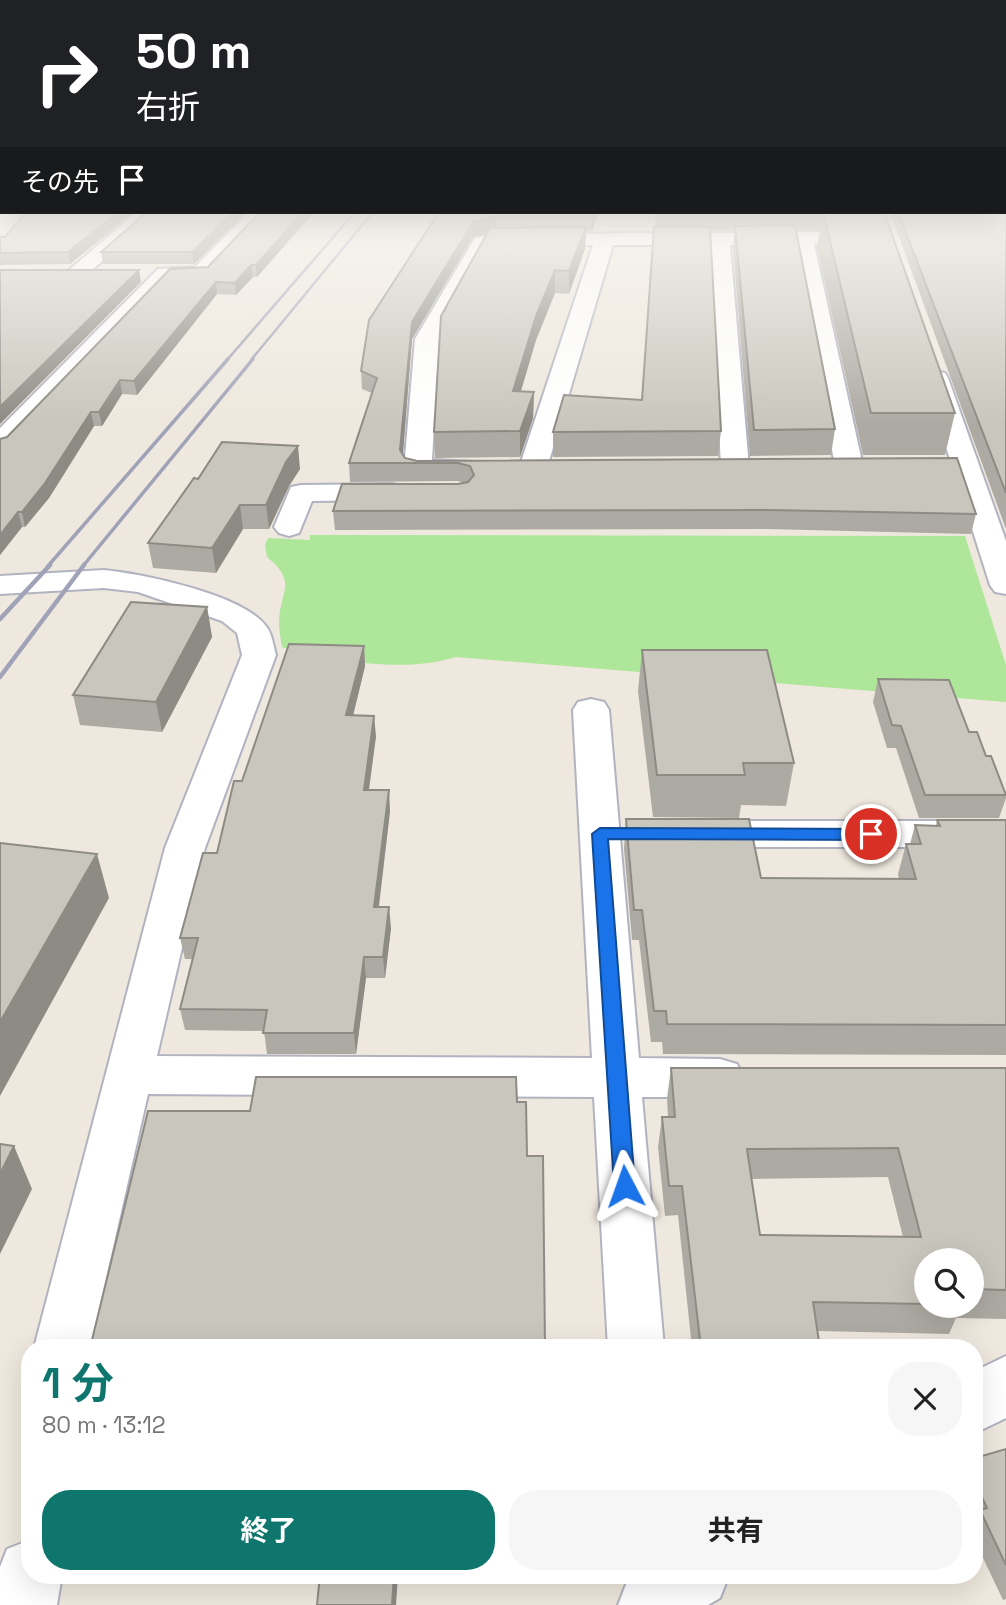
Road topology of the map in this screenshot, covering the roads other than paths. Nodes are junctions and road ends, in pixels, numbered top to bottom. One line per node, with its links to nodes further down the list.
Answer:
1 (51, 274): 2 (street)
2 (76, 274): 3 (street)
3 (114, 274)
4 (139, 274): 5 (street)
5 (164, 274): 6 (street); 12 (street)
6 (168, 274)
7 (464, 274): 20 (street)
8 (595, 274): 17 (street)
9 (722, 274): 19 (street)
10 (809, 274): 18 (street)
11 (927, 352): 21 (street)
12 (0, 443)
13 (875, 466): 18 (street)
14 (708, 467): 19 (street)
15 (760, 467): 19 (street)
16 (824, 467): 18 (street)
17 (534, 478)
18 (846, 483)
19 (734, 484)
20 (289, 527)
21 (1005, 579)
22 (0, 585): 26 (street)
23 (591, 710): 24 (street)
24 (636, 834): 25 (street); 27 (street)
25 (1006, 834)
26 (131, 1075): 27 (street); 29 (street)
27 (617, 1078): 28 (street); 30 (street)
28 (756, 1078)
29 (64, 1339)
30 (635, 1339)
31 (1006, 1384): 32 (street)
32 (983, 1399)
33 (28, 1584): 34 (street)
34 (25, 1605)

